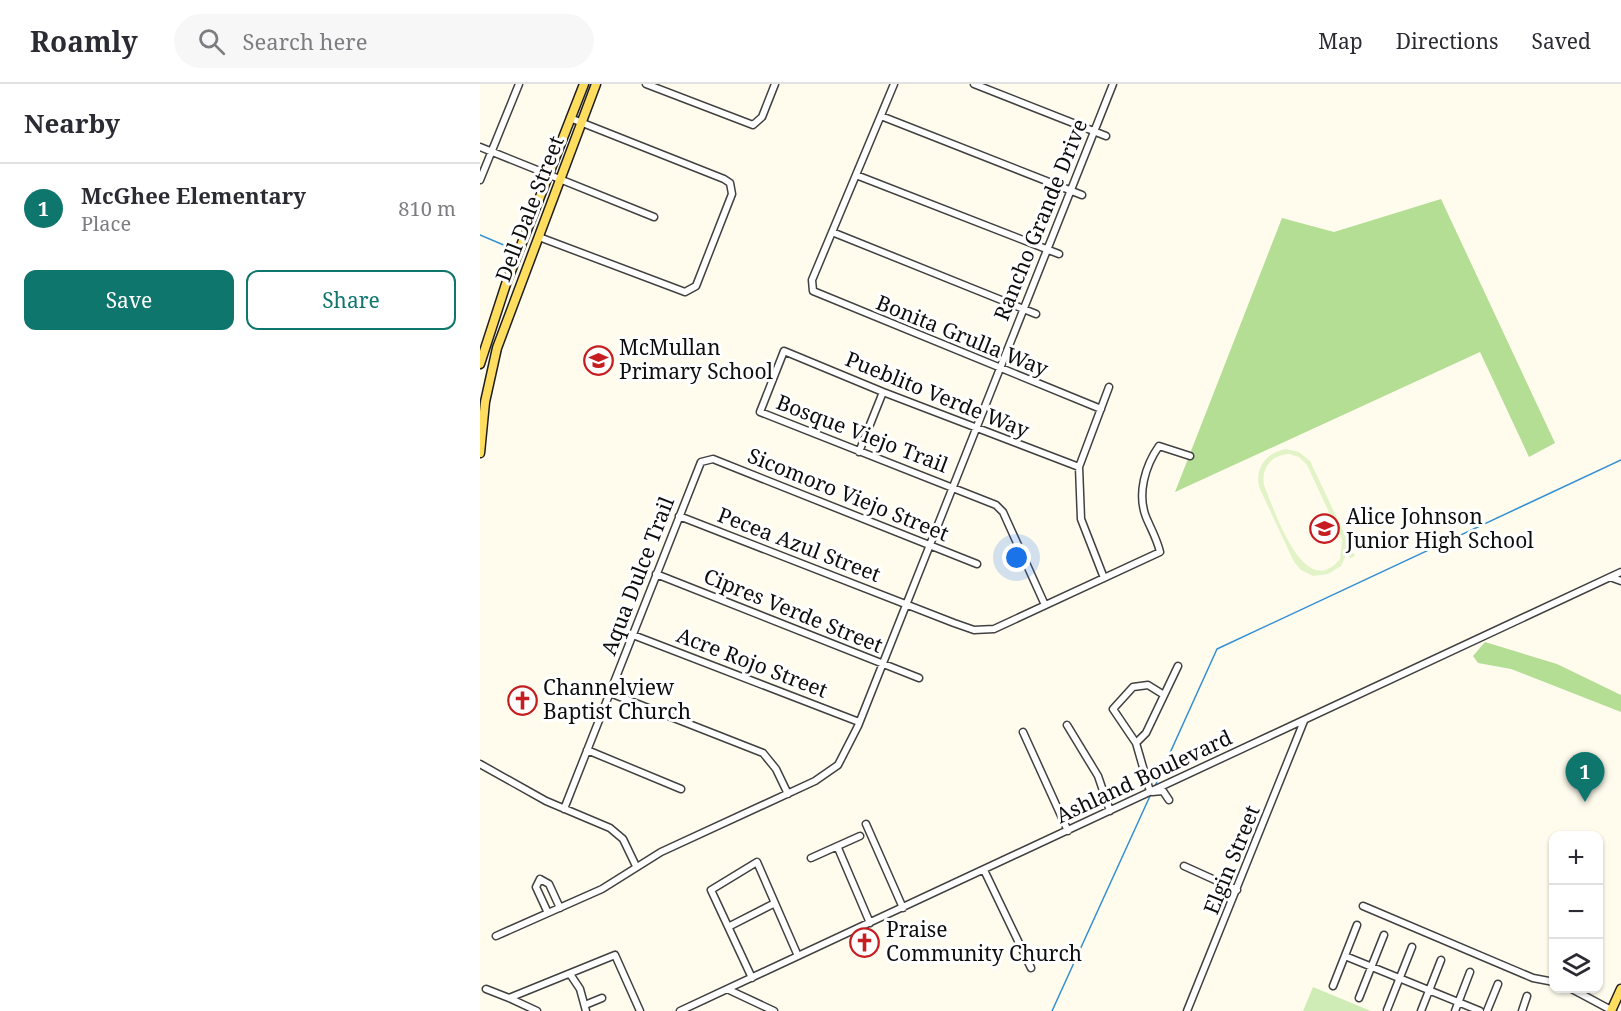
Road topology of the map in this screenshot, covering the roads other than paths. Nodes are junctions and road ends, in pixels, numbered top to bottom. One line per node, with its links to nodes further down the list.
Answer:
1 (519, 84): 15 (street)
2 (584, 84): 10 (main road, Dell Dale Street)
3 (596, 84): 11 (main road, Dell Dale Street)
4 (646, 84): 5 (street)
5 (775, 84)
6 (894, 84): 9 (street)
7 (974, 84): 12 (street)
8 (1113, 84): 12 (street, Rancho Grande Drive)
9 (881, 116): 17 (street); 20 (street)
10 (570, 118): 11 (street); 16 (main road, Dell Dale Street)
11 (581, 123): 19 (main road, Dell Dale Street); 24 (street)
12 (1094, 131): 13 (street); 20 (street, Rancho Grande Drive)
13 (1106, 136)
14 (480, 147): 15 (street)
15 (493, 153): 16 (street); 18 (street)
16 (548, 175): 19 (street); 28 (main road, Dell Dale Street)
17 (856, 175): 23 (street); 25 (street)
18 (480, 180)
19 (560, 180): 22 (street); 24 (main road, Dell Dale Street)
20 (1070, 190): 21 (street); 25 (street, Rancho Grande Drive)
21 (1082, 195)
22 (654, 217)
23 (832, 232): 29 (street); 34 (street, Bonita Grulla Way)
24 (539, 237): 27 (main road, Dell Dale Street)
25 (1047, 250): 26 (street); 29 (street, Rancho Grande Drive)
26 (1059, 254)
27 (521, 283): 28 (main road); 32 (main road, Dell Dale Street)
28 (506, 284): 31 (main road, Dell Dale Street)
29 (1023, 308): 30 (street); 34 (street, Rancho Grande Drive)
30 (1036, 314)
31 (486, 344): 32 (main road); 33 (main road, Dell Dale Street)
32 (494, 363): 40 (main road, Dell Dale Street)
33 (480, 364)
34 (1000, 368): 37 (street, Bonita Grulla Way); 39 (street, Rancho Grande Drive)
35 (1109, 387): 37 (street)
36 (883, 392): 38 (street, Pueblito Verde Way); 39 (street, Pueblito Verde Way); 41 (street)
37 (1101, 409): 45 (street)
38 (760, 412): 41 (street, Bosque Viejo Trail)
39 (976, 429): 45 (street, Pueblito Verde Way); 46 (street, Rancho Grande Drive)
40 (480, 444): 42 (main road, Dell Dale Street)
41 (859, 452): 46 (street, Bosque Viejo Trail)
42 (480, 453)
43 (1190, 456): 53 (street, Pecea Azul Street)
44 (707, 459): 47 (street, Aqua Dulce Trail); 48 (street, Sicomoro Viejo Street)
45 (1079, 467): 53 (street)
46 (953, 486): 48 (street, Rancho Grande Drive); 56 (street, Bosque Viejo Trail)
47 (679, 516): 51 (street, Aqua Dulce Trail); 55 (street, Pecea Azul Street)
48 (930, 546): 49 (street, Sicomoro Viejo Street); 55 (street, Rancho Grande Drive)
49 (976, 564)
50 (1621, 572): 52 (street, Ashland Boulevard)
51 (656, 574): 57 (street, Aqua Dulce Trail); 58 (street, Cipres Verde Street)
52 (1610, 577): 54 (street); 63 (street, Ashland Boulevard)
53 (1104, 578): 56 (street, Pecea Azul Street)
54 (1621, 581)
55 (906, 605): 56 (street, Pecea Azul Street); 58 (street, Rancho Grande Drive)
56 (1045, 605)
57 (633, 635): 61 (street, Aqua Dulce Trail); 64 (street, Acre Rojo Street)
58 (882, 664): 60 (street, Cipres Verde Street); 64 (street, Rancho Grande Drive)
59 (1178, 666): 62 (street)
60 (918, 678)
61 (610, 693): 68 (street, Aqua Dulce Trail); 72 (street)
62 (1164, 695): 67 (street); 67 (street)
63 (1304, 721): 71 (street, Ashland Boulevard); 84 (street, Elgin Street)
64 (859, 722): 72 (street, Rancho Grande Drive)
65 (1067, 726): 75 (street)
66 (1023, 732): 77 (street)
67 (1136, 743): 71 (street)
68 (587, 750): 70 (street); 74 (street, Aqua Dulce Trail)
69 (480, 764): 74 (street)
70 (681, 789)
71 (1152, 792): 73 (street); 75 (street, Ashland Boulevard)
72 (788, 794): 81 (street, Rancho Grande Drive)
73 (1169, 800)
74 (564, 809): 81 (street)
75 (1110, 811): 77 (street, Ashland Boulevard)
76 (866, 824): 88 (street)
77 (1068, 831): 83 (street, Ashland Boulevard)
78 (860, 836): 79 (street)
79 (838, 848): 80 (street); 90 (street)
80 (811, 858)
81 (636, 866): 87 (street, Rancho Grande Drive)
82 (1184, 866): 84 (street)
83 (984, 870): 88 (street, Ashland Boulevard); 100 (street)
84 (1237, 890): 125 (street, Elgin Street)
85 (776, 903): 92 (street); 92 (street); 96 (street)
86 (1363, 906): 105 (street)
87 (560, 908): 89 (street, Rancho Grande Drive); 89 (street)
88 (903, 908): 90 (street, Ashland Boulevard)
89 (548, 913): 94 (street, Rancho Grande Drive)
90 (870, 923): 96 (street, Ashland Boulevard)
91 (1357, 925): 97 (street)
92 (730, 926): 103 (street)
93 (1384, 935): 99 (street)
94 (496, 936)
95 (1412, 947): 104 (street)
96 (798, 956): 103 (street, Ashland Boulevard)
97 (1345, 956): 99 (street); 107 (street)
98 (1441, 960): 111 (street)
99 (1371, 967): 104 (street); 116 (street)
100 (1031, 968)
101 (1470, 972): 117 (street)
102 (570, 974): 114 (street); 118 (street); 122 (street)
103 (752, 978): 109 (street, Ashland Boulevard)
104 (1400, 979): 111 (street); 119 (street)
105 (1549, 981)
106 (1498, 984): 129 (street)
107 (1333, 986)
108 (486, 989): 114 (street)
109 (727, 989): 123 (street, Ashland Boulevard); 124 (street)
110 (1621, 989): 120 (main road)
111 (1429, 991): 117 (street); 126 (street)
112 (1579, 993): 120 (street)
113 (1527, 996): 130 (street)
114 (509, 998): 121 (street)
115 (602, 998): 118 (street)
116 (1359, 998)
117 (1458, 1002): 127 (street); 128 (street)
118 (586, 1008)
119 (1387, 1010)
120 (1611, 1010)
121 (537, 1011)
122 (640, 1011)
123 (680, 1011)
124 (774, 1011)
125 (1187, 1011)
126 (1421, 1011)
127 (1455, 1011)
128 (1480, 1011)
129 (1487, 1011)
130 (1522, 1011)

